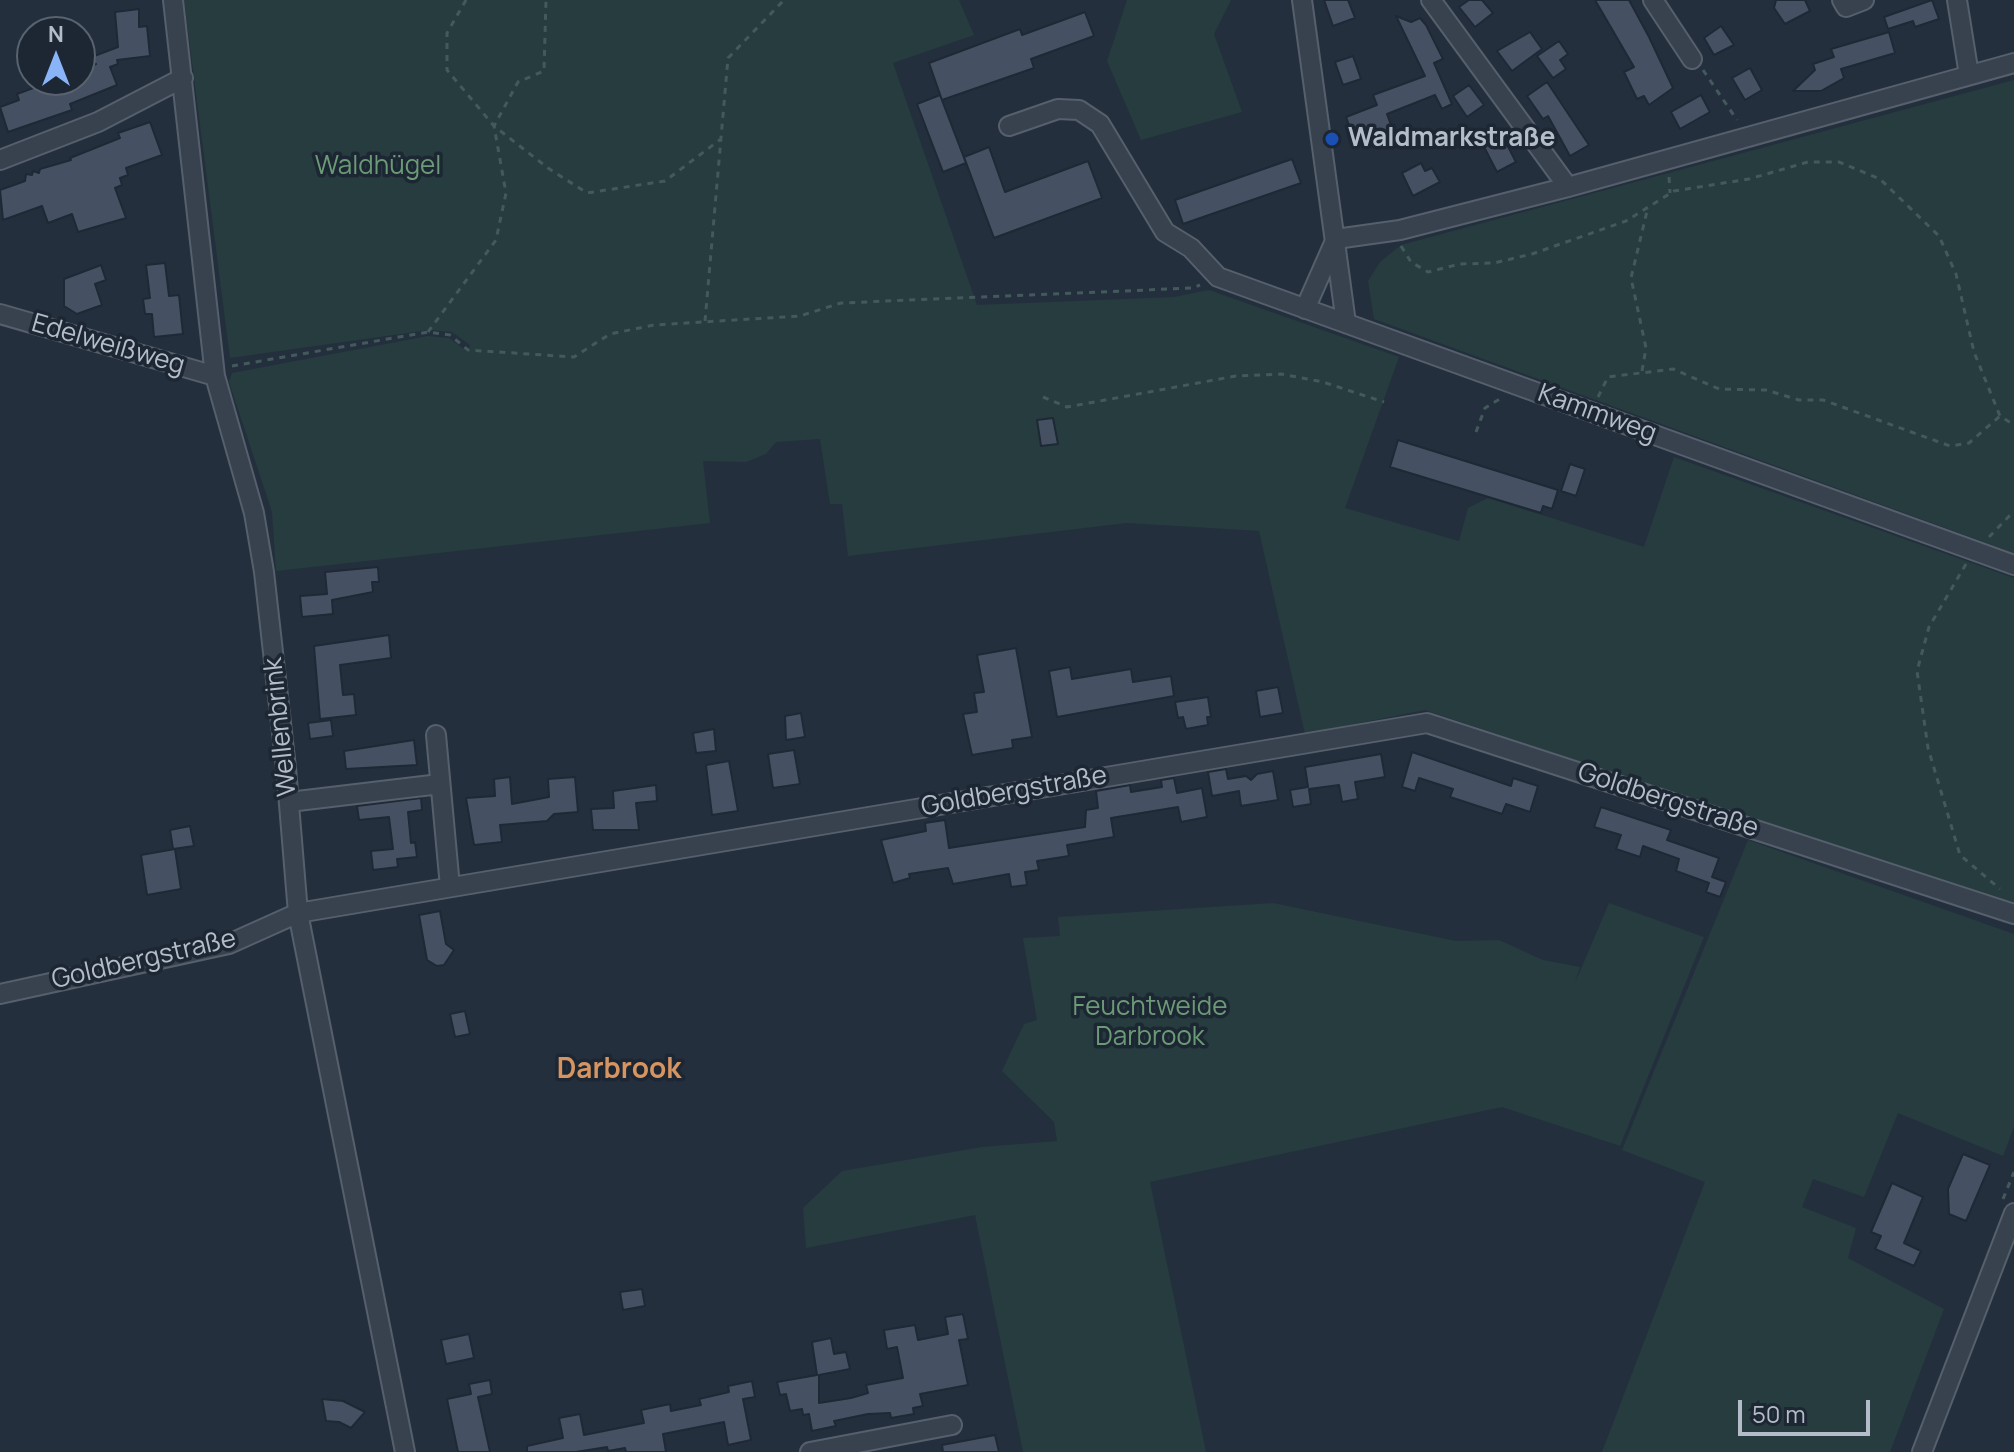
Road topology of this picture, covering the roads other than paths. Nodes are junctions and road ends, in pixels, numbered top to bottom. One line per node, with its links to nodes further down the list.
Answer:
1 (173, 0): 11 (street, Wellenbrink)
2 (1302, 0): 15 (street)
3 (1431, 0): 14 (street)
4 (1653, 0): 8 (street)
5 (1842, 0): 6 (street)
6 (1864, 0)
7 (1957, 0): 10 (street)
8 (1692, 59)
9 (2014, 63): 10 (street)
10 (1969, 75): 14 (street)
11 (183, 78): 13 (street); 19 (street, Wellenbrink)
12 (1009, 126): 16 (street, Kammweg)
13 (0, 160)
14 (1568, 187): 15 (street)
15 (1336, 239): 16 (street); 18 (street)
16 (1305, 309): 18 (street, Kammweg)
17 (0, 314): 19 (street, Edelweißweg)
18 (1346, 323): 20 (street, Kammweg)
19 (215, 376): 23 (street, Wellenbrink)
20 (2014, 565)
21 (436, 735): 22 (street)
22 (440, 784): 23 (street); 24 (street)
23 (289, 802): 25 (street, Wellenbrink)
24 (450, 887): 25 (street, Goldbergstraße); 26 (street, Goldbergstraße)
25 (298, 913): 27 (street, Goldbergstraße); 30 (street, Wellenbrink)
26 (2014, 914)
27 (0, 994)
28 (2014, 1213): 32 (street)
29 (952, 1425): 31 (street)
30 (405, 1452)
31 (810, 1452)
32 (1922, 1452)

